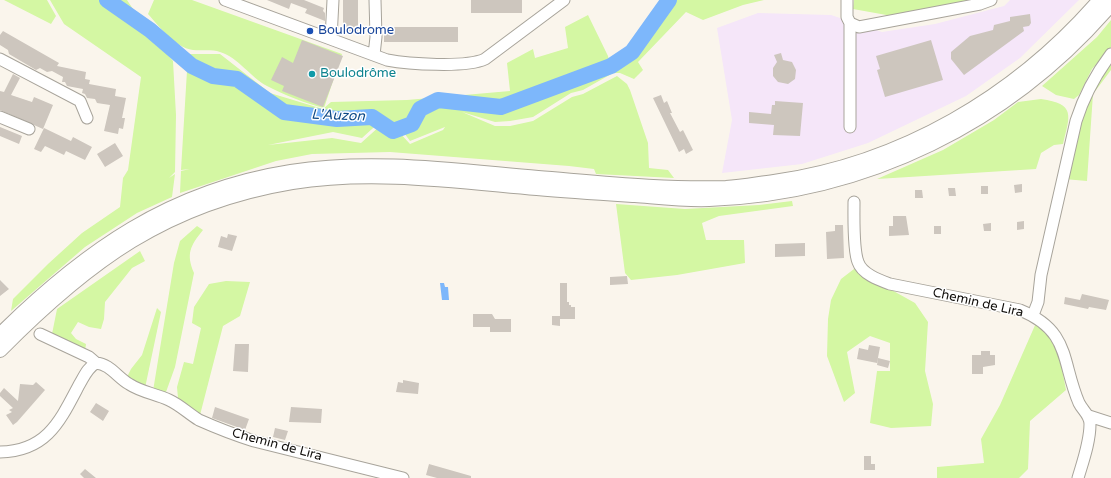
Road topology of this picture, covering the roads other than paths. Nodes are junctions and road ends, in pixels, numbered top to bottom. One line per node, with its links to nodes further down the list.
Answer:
1 (225, 0): 10 (street)
2 (333, 0): 10 (street)
3 (375, 0): 12 (street)
4 (564, 0): 12 (street)
5 (847, 0): 9 (street)
6 (991, 0): 9 (street)
7 (1100, 0): 21 (main road)
8 (1111, 4): 22 (main road)
9 (850, 23): 16 (street)
10 (331, 40): 12 (street)
11 (1111, 54): 19 (street)
12 (374, 55)
13 (0, 59): 15 (street)
14 (0, 117): 17 (street)
15 (87, 118)
16 (850, 127)
17 (30, 128)
18 (854, 202): 19 (street, Chemin de Lira)
19 (1033, 315): 24 (street, Chemin de Lira)
20 (40, 334): 23 (street, Chemin de Lira)
21 (0, 335)
22 (0, 350)
23 (96, 363): 26 (street); 27 (street, Chemin de Lira)
24 (1089, 416): 25 (street); 28 (street)
25 (1111, 424)
26 (0, 452)
27 (403, 478)
28 (1078, 478)

